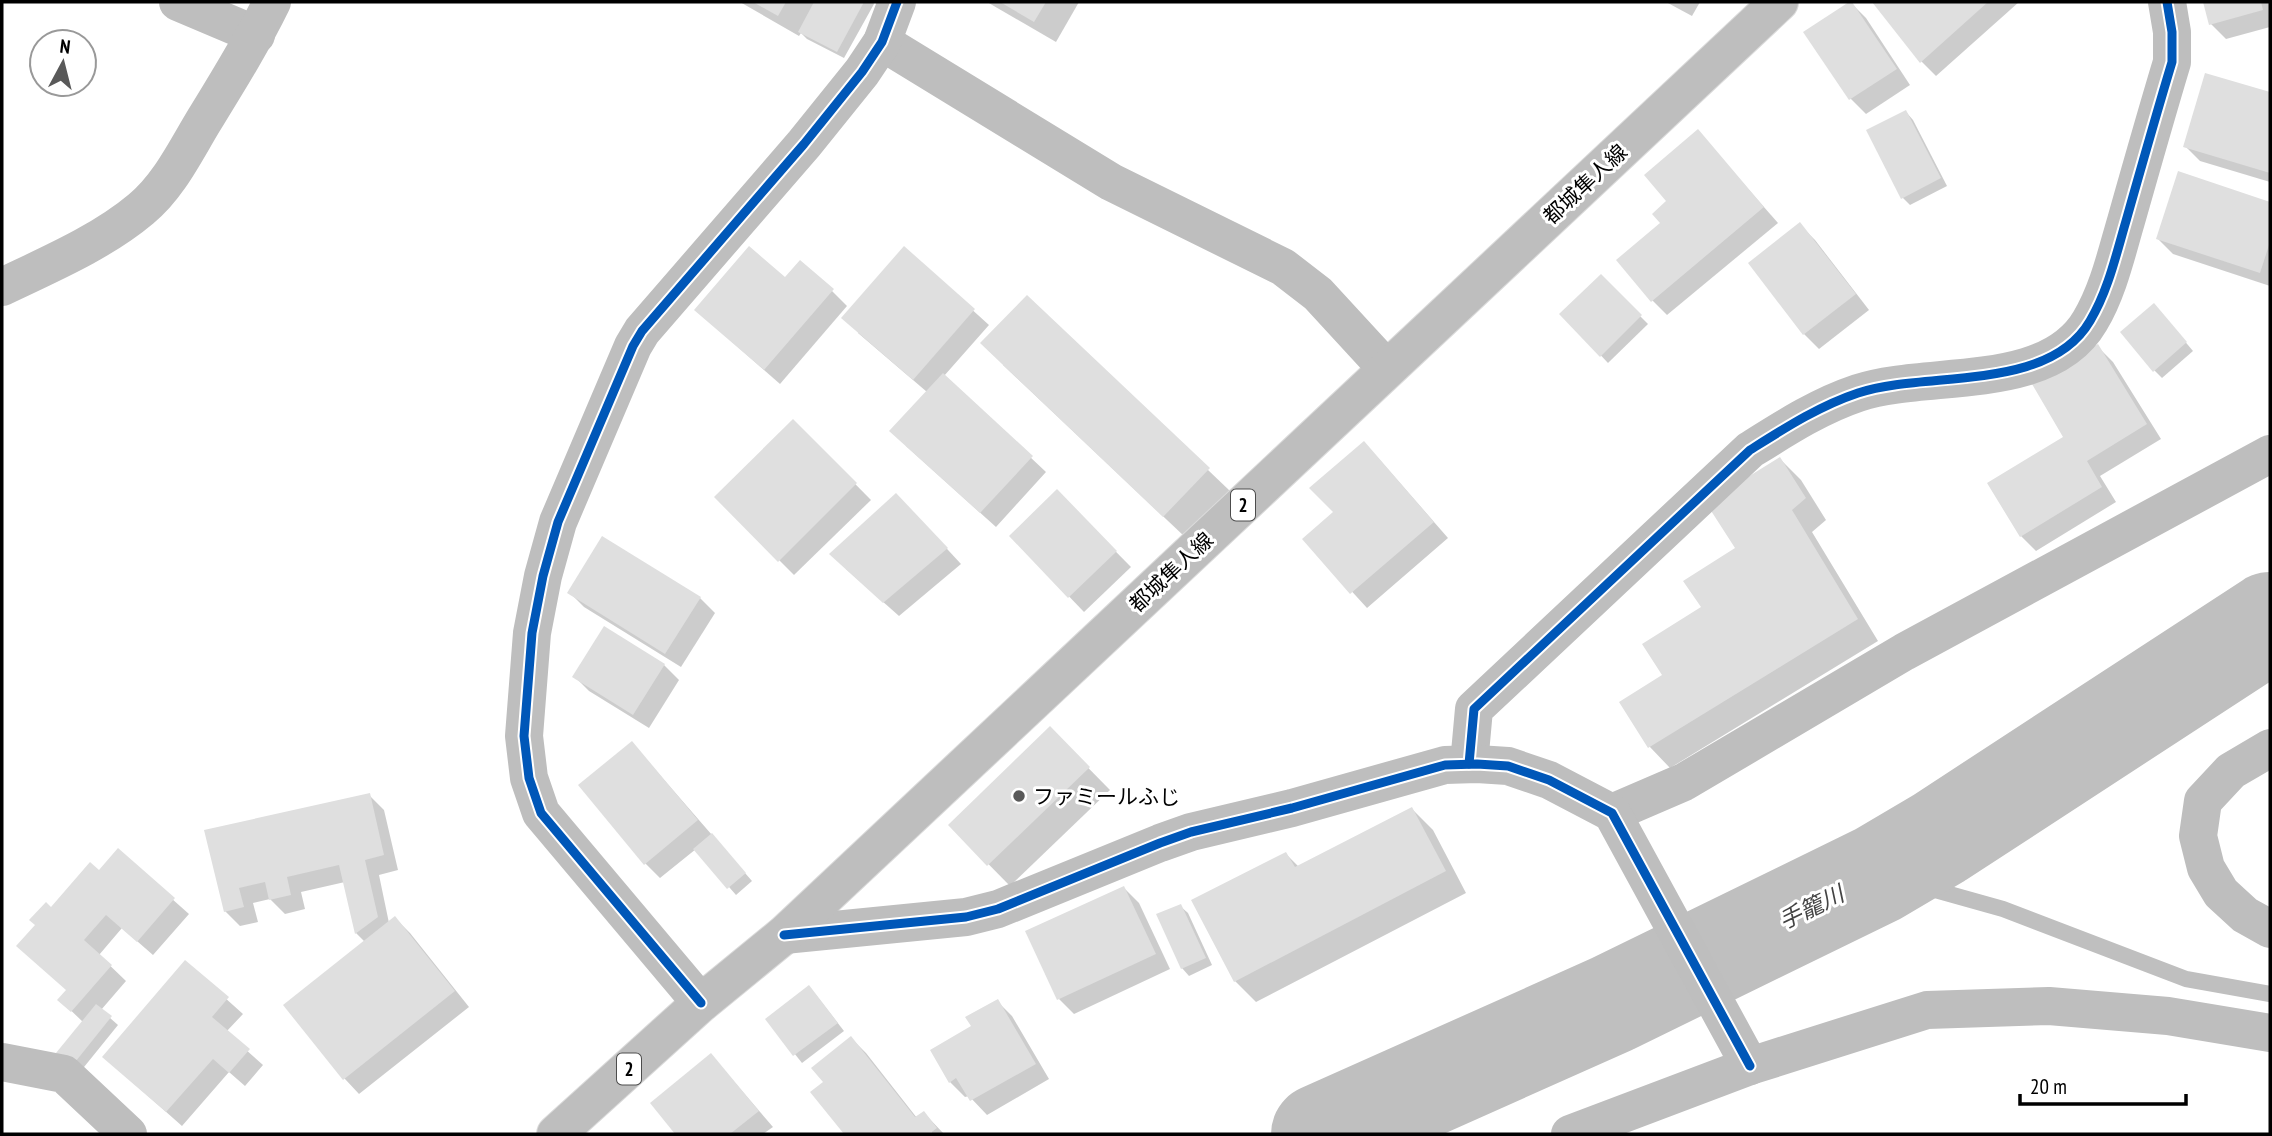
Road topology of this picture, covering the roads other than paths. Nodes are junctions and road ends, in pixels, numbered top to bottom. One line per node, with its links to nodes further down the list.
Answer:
1 (178, 2): 5 (street)
2 (897, 2): 6 (street)
3 (1779, 2): 8 (street, 都城隼人線 / 2)
4 (2167, 2): 11 (street)
5 (264, 18): 7 (street)
6 (882, 42): 8 (street); 15 (street)
7 (2, 288)
8 (1387, 369): 14 (street, 都城隼人線 / 2)
9 (2270, 454): 12 (street)
10 (2270, 748): 13 (street)
11 (1469, 764): 12 (street); 14 (street)
12 (1612, 813): 18 (street)
13 (2270, 929)
14 (784, 935): 15 (street, 都城隼人線 / 2)
15 (701, 1003): 20 (street, 都城隼人線 / 2)
16 (2270, 1033): 18 (street)
17 (2, 1062): 19 (street)
18 (1750, 1066): 21 (street)
19 (128, 1134)
20 (556, 1134)
21 (1570, 1134)

